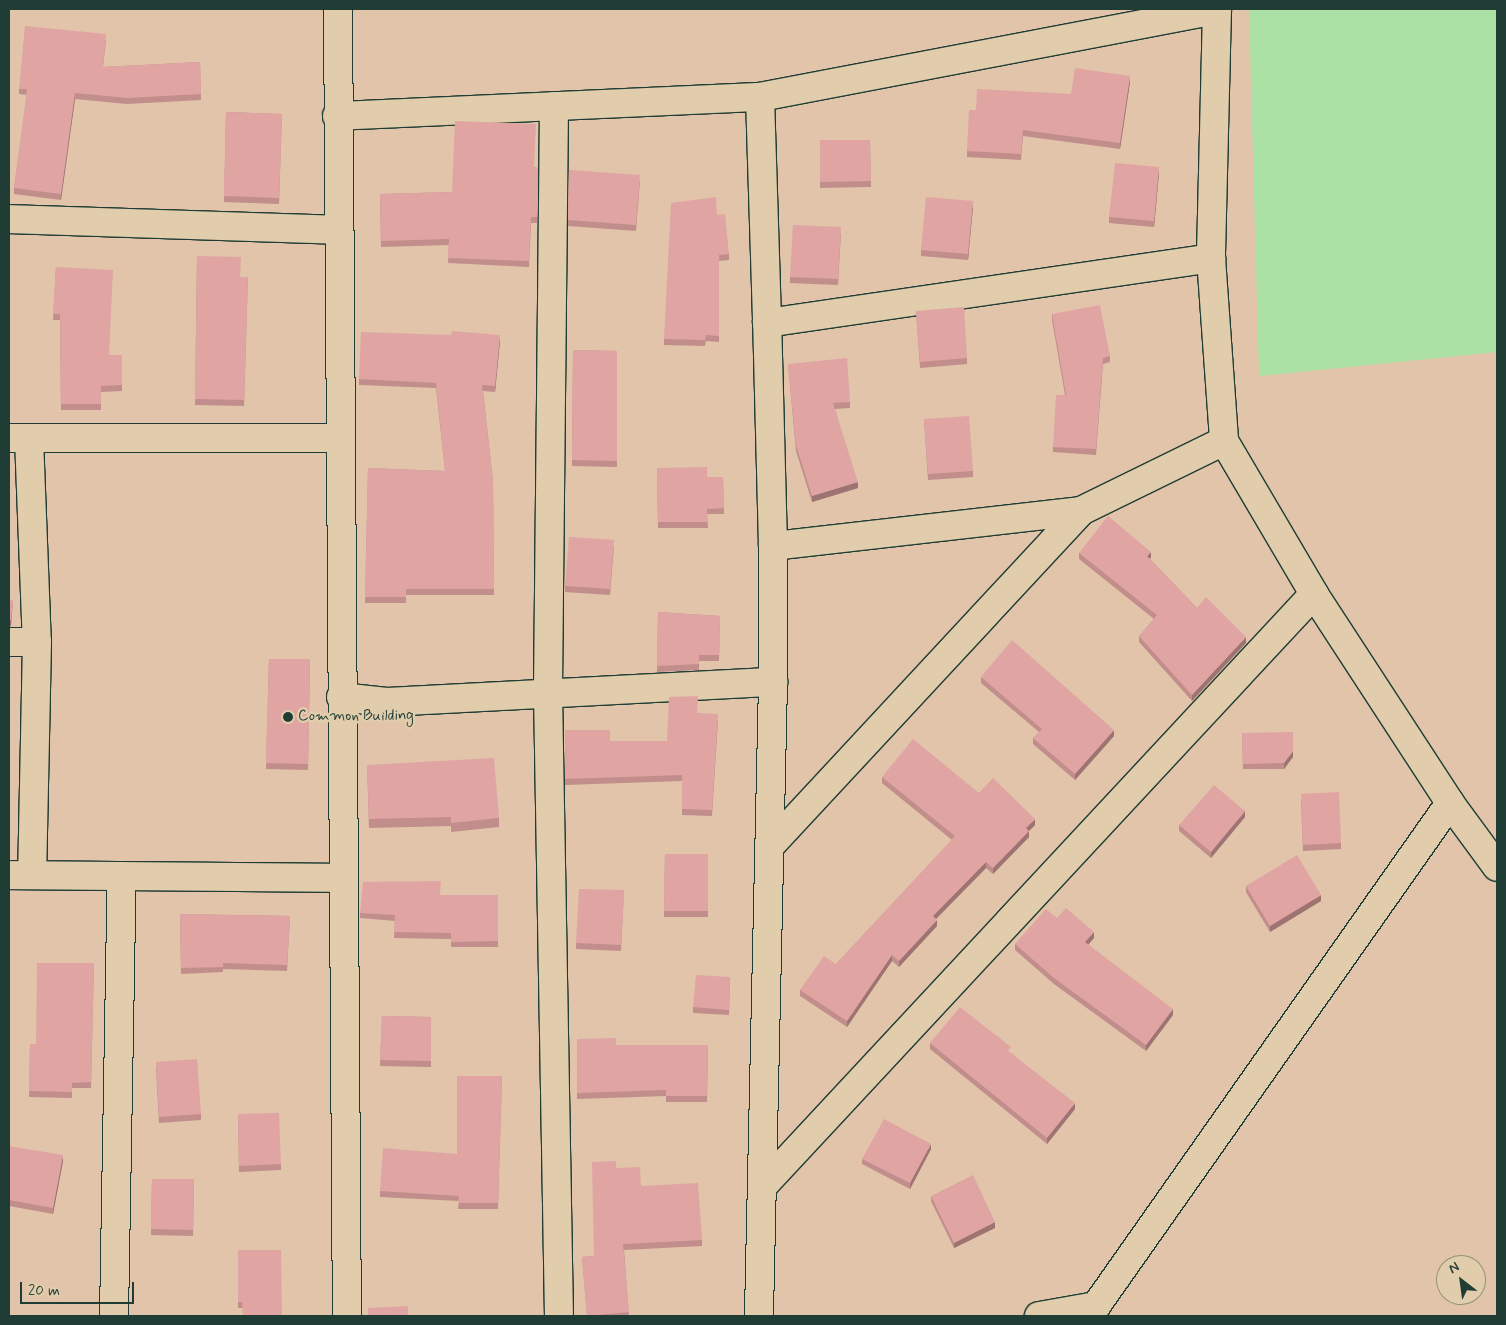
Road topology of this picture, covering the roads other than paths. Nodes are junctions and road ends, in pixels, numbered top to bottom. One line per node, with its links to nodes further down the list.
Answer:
1 (338, 9): 5 (street)
2 (1217, 10): 3 (street); 8 (street)
3 (760, 97): 4 (street); 9 (street)
4 (554, 106): 5 (street); 19 (street)
5 (337, 116): 7 (street)
6 (9, 219): 7 (street)
7 (337, 230): 11 (street)
8 (1210, 258): 9 (street); 12 (street)
9 (767, 322): 14 (street)
10 (19, 438): 11 (street); 17 (street)
11 (340, 438): 20 (street)
12 (1224, 441): 13 (street); 15 (street)
13 (1081, 511): 14 (street); 22 (street)
14 (773, 546): 18 (street)
15 (1314, 594): 21 (street); 27 (street)
16 (9, 642): 17 (street)
17 (37, 642): 24 (street)
18 (773, 682): 19 (street); 22 (street)
19 (548, 693): 20 (street); 30 (street)
20 (341, 698): 26 (street)
21 (1450, 803): 23 (street); 32 (street)
22 (770, 846): 27 (street)
23 (1497, 867)
24 (20, 875): 25 (street)
25 (122, 876): 26 (street); 28 (street)
26 (341, 878): 29 (street)
27 (762, 1187): 31 (street)
28 (114, 1316)
29 (346, 1316)
30 (559, 1316)
31 (759, 1316)
32 (1039, 1316)

